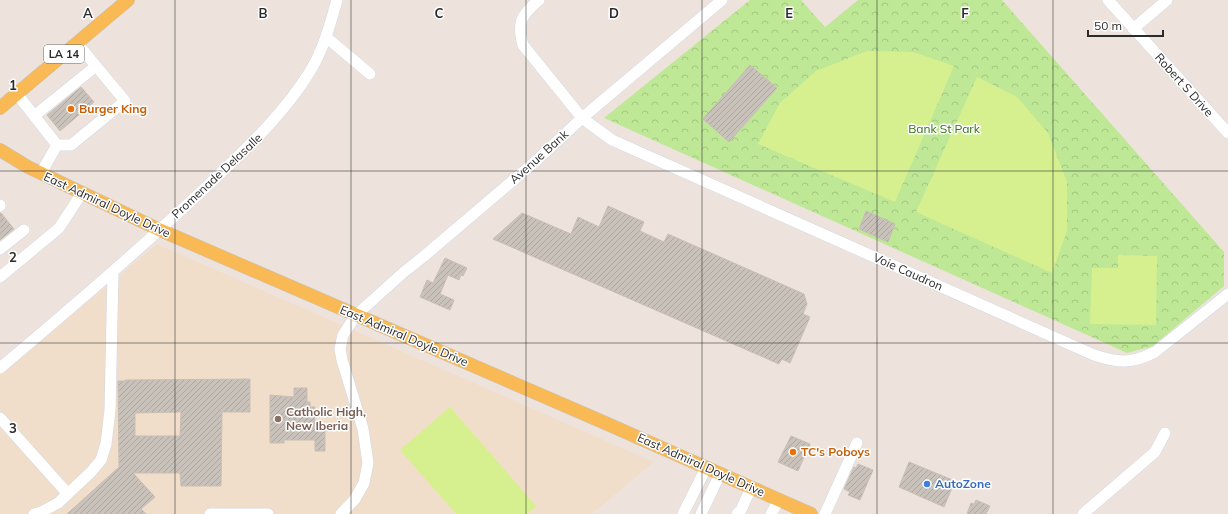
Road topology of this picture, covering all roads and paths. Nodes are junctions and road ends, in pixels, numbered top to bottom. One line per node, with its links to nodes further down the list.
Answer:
1 (128, 0): 9 (main road, LA 14)
2 (337, 0): 8 (street, Promenade Delasalle)
3 (539, 0): 15 (street, Voie Caudron)
4 (722, 0): 15 (street, Avenue Bank)
5 (1108, 0): 7 (street, Robert S Drive)
6 (1167, 0): 7 (street)
7 (1133, 29): 16 (street, Robert S Drive)
8 (326, 37): 11 (street); 22 (street, Promenade Delasalle)
9 (77, 44): 10 (street); 12 (main road, LA 14)
10 (96, 66): 14 (street); 17 (street)
11 (370, 74)
12 (17, 94): 13 (main road, LA 14); 14 (street)
13 (0, 108)
14 (34, 116): 17 (street)
15 (582, 118): 26 (street, Voie Caudron); 27 (street, Avenue Bank)
16 (1226, 127)
17 (57, 145): 19 (street)
18 (0, 150): 19 (main road, East Admiral Doyle Drive)
19 (41, 173): 20 (main road, East Admiral Doyle Drive)
20 (82, 193): 22 (main road, East Admiral Doyle Drive); 25 (street)
21 (24, 230): 23 (street)
22 (160, 230): 24 (street, Promenade Delasalle); 27 (main road, East Admiral Doyle Drive)
23 (0, 249)
24 (113, 272): 28 (street, Promenade Delasalle); 35 (street)
25 (0, 278)
26 (1228, 294)
27 (356, 315): 32 (main road, East Admiral Doyle Drive); 41 (street, Avenue Bank)
28 (0, 368)
29 (0, 418): 35 (street)
30 (1165, 433): 47 (street)
31 (856, 443): 46 (street)
32 (706, 468): 33 (main road, East Admiral Doyle Drive); 42 (street)
33 (720, 474): 34 (main road, East Admiral Doyle Drive); 43 (street)
34 (751, 488): 36 (main road, East Admiral Doyle Drive); 37 (street)
35 (68, 494): 38 (street)
36 (778, 500): 44 (street); 45 (main road, East Admiral Doyle Drive)
37 (742, 513)
38 (34, 514)
39 (210, 514): 40 (street)
40 (268, 514)
41 (340, 514)
42 (683, 514)
43 (702, 514)
44 (771, 514)
45 (811, 514)
46 (825, 514)
47 (1083, 514)

